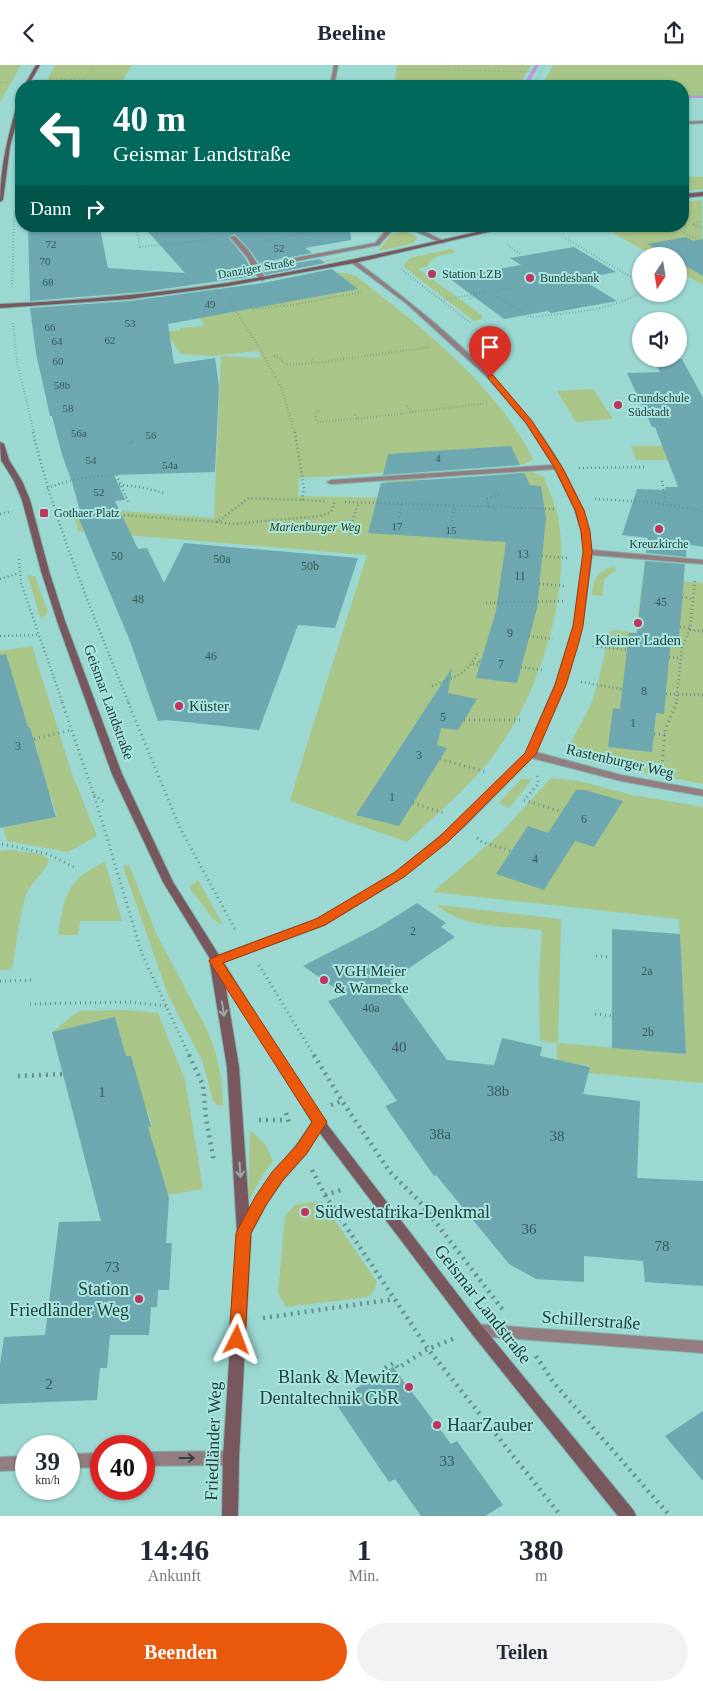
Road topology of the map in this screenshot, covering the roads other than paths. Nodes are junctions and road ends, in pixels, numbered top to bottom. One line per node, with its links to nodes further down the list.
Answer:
1 (38, 65): 3 (main road)
2 (336, 65): 4 (street)
3 (29, 80)
4 (333, 80)
5 (15, 120): 8 (main road)
6 (703, 122): 7 (street)
7 (689, 123)
8 (1, 176): 11 (main road)
9 (703, 193): 10 (main road)
10 (689, 195)
11 (0, 200)
12 (389, 232): 18 (street)
13 (421, 232): 16 (street)
14 (486, 232): 16 (main road, Danziger Straße)
15 (233, 237): 18 (street)
16 (443, 242): 17 (main road, Danziger Straße)
17 (354, 262): 19 (main road, Danziger Straße); 22 (street)
18 (257, 267): 19 (street)
19 (262, 279): 20 (main road, Danziger Straße)
20 (0, 306)
21 (0, 444): 28 (main road, Geismar Landstraße)
22 (558, 467): 23 (street); 24 (street)
23 (331, 482)
24 (587, 556): 25 (street); 26 (street)
25 (703, 562)
26 (530, 754): 27 (street, Rastenburger Weg); 28 (street)
27 (703, 793)
28 (216, 961): 29 (main road, Geismar Landstraße); 30 (main road, Geismar Landstraße, one-way to 30)
29 (319, 1122): 30 (main road, Friedländer Weg); 31 (main road, Geismar Landstraße)
30 (244, 1233): 33 (main road, Friedländer Weg)
31 (477, 1329): 32 (street, Schillerstraße); 38 (main road, Geismar Landstraße)
32 (703, 1347)
33 (231, 1458): 34 (street, one-way to 33); 37 (main road, Friedländer Weg)
34 (155, 1459)
35 (0, 1463): 36 (street)
36 (15, 1463)
37 (230, 1516)
38 (628, 1516)

